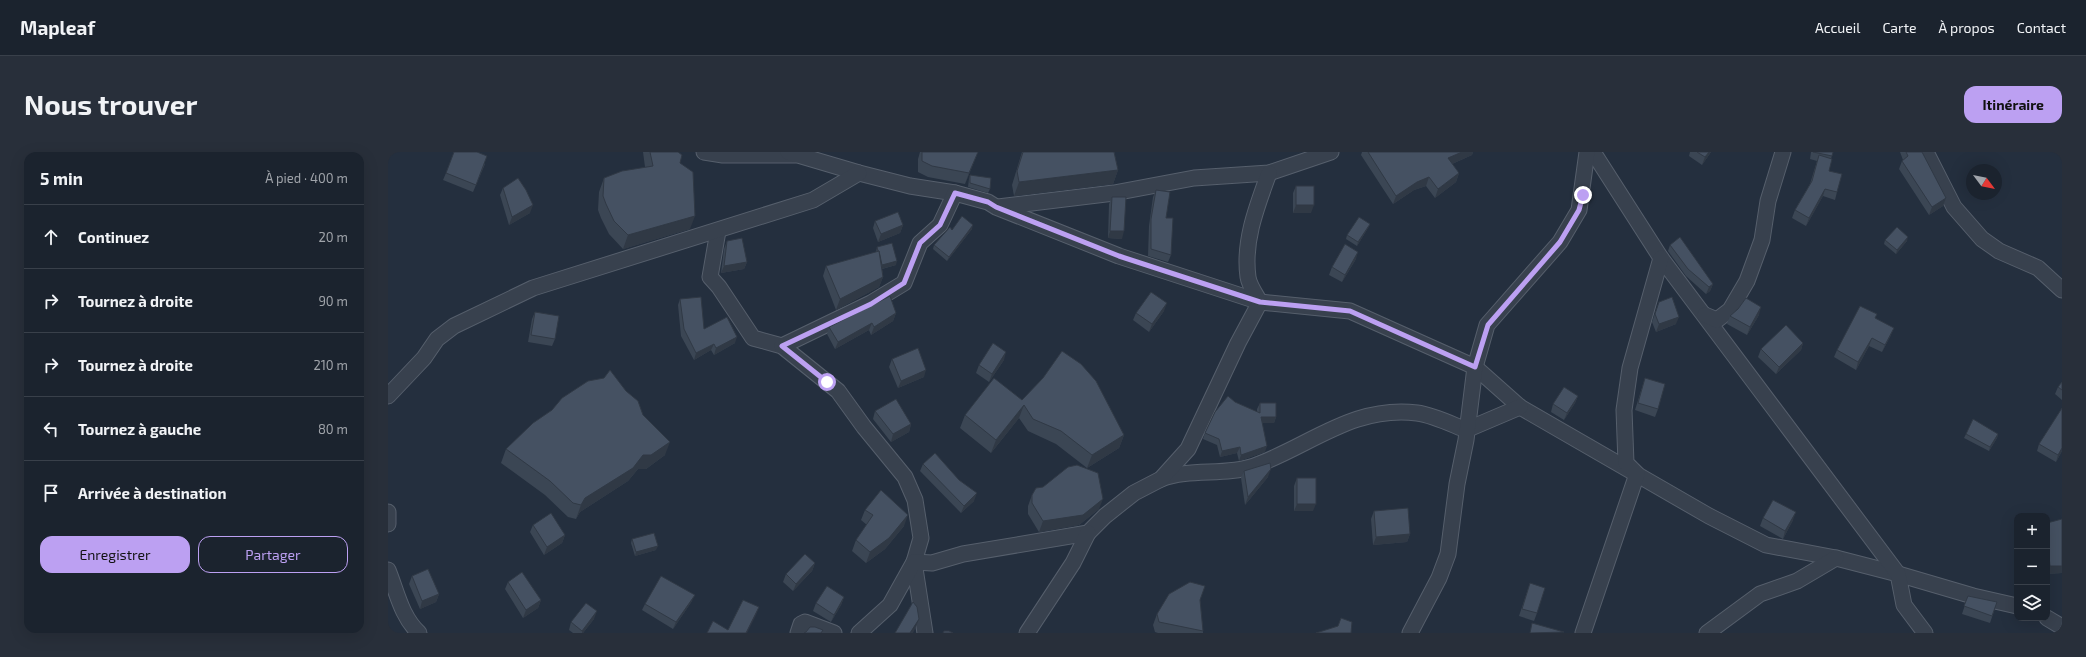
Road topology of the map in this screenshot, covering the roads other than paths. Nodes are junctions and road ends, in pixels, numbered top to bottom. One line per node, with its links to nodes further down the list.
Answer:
1 (704, 152): 7 (street)
2 (1331, 152): 9 (street)
3 (1587, 152): 18 (street)
4 (1593, 152): 13 (street)
5 (1783, 152): 16 (street)
6 (1926, 152): 14 (street)
7 (791, 154): 8 (street)
8 (859, 173): 10 (street); 12 (street)
9 (1269, 173): 11 (street); 15 (street)
10 (955, 193): 11 (street); 17 (street)
11 (996, 207): 15 (street)
12 (718, 231): 17 (street); 19 (street)
13 (1661, 258): 16 (street); 22 (street)
14 (2062, 290)
15 (1260, 302): 18 (street); 23 (street)
16 (1705, 315): 30 (street)
17 (782, 346): 28 (street)
18 (1475, 367): 20 (street); 21 (street)
19 (388, 396)
20 (1520, 407): 21 (street); 22 (street)
21 (1466, 430): 23 (street); 38 (street)
22 (1637, 474): 27 (street); 39 (street)
23 (1161, 479): 26 (street)
24 (388, 512): 25 (street)
25 (388, 524)
26 (1088, 533): 28 (street); 37 (street)
27 (1836, 558): 30 (street); 40 (street)
28 (914, 562): 35 (street); 36 (street)
29 (388, 570): 32 (street)
30 (1898, 574): 31 (street); 41 (street)
31 (2014, 605)
32 (419, 633)
33 (798, 633): 34 (street)
34 (834, 633)
35 (859, 633)
36 (926, 633)
37 (1027, 633)
38 (1410, 633)
39 (1583, 633)
40 (1707, 633)
41 (1925, 633)

